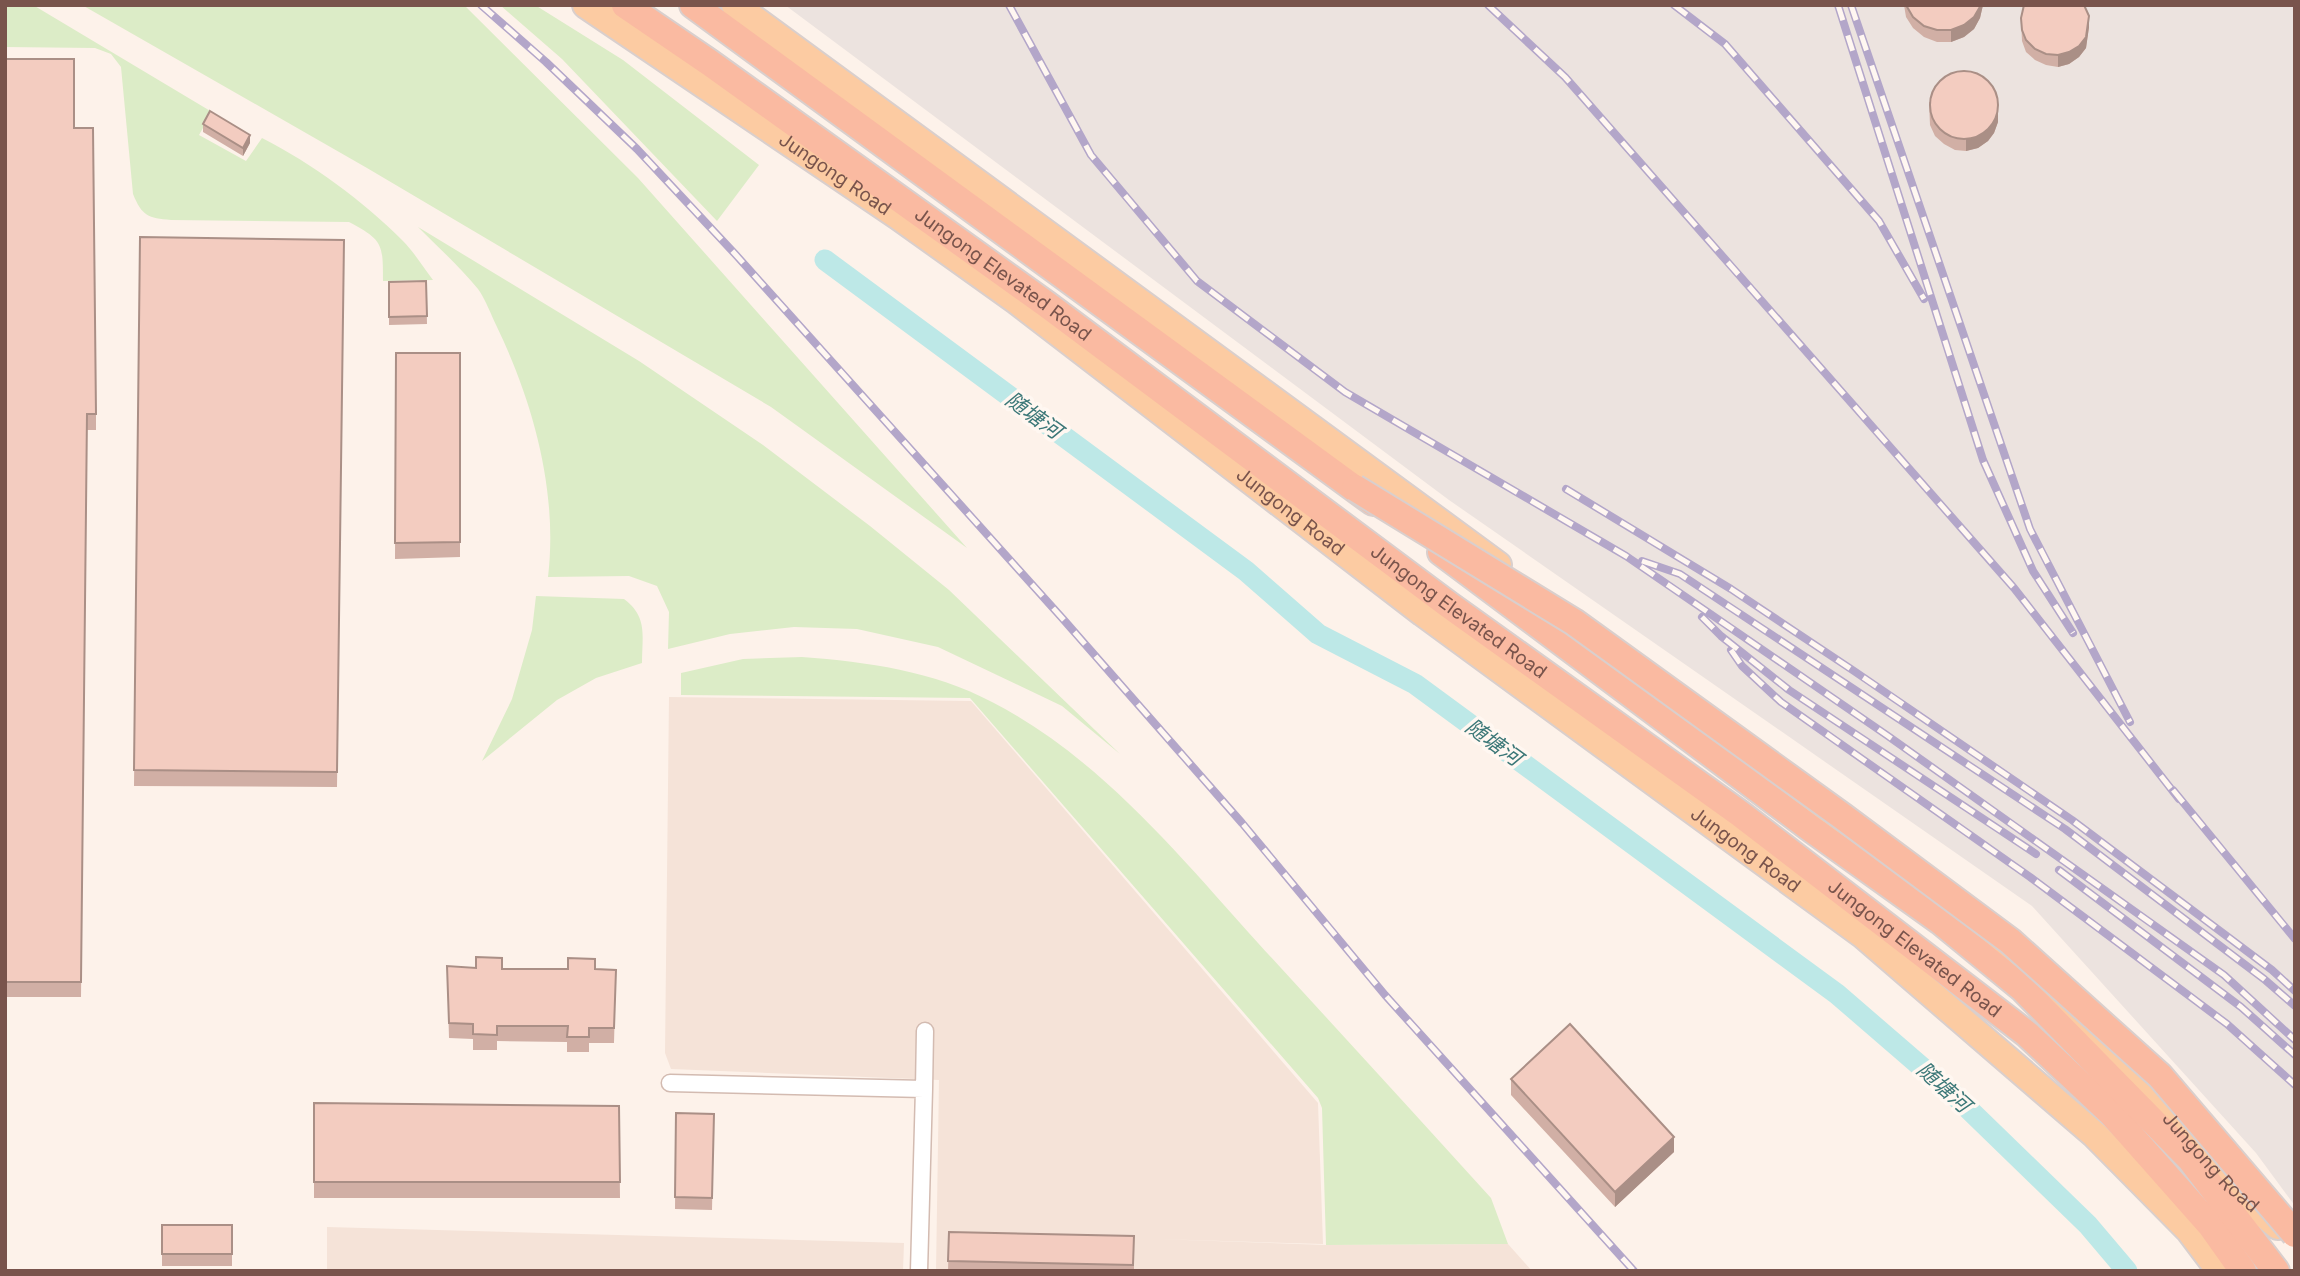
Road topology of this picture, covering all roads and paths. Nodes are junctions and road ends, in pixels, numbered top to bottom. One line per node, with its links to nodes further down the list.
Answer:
1 (586, 5): 12 (main road, Jungong Road)
2 (625, 5): 13 (highway, Jungong Elevated Road)
3 (693, 5): 5 (highway, Jungong Elevated Road)
4 (735, 5): 10 (main road, Jungong Road)
5 (1355, 488): 9 (highway, bridge); 14 (highway, Jungong Elevated Road, bridge)
6 (925, 1031): 8 (street)
7 (670, 1083): 8 (street)
8 (924, 1089): 11 (street)
9 (2295, 1234)
10 (2295, 1241)
11 (919, 1271)
12 (2220, 1271)
13 (2243, 1271)
14 (2276, 1271)

